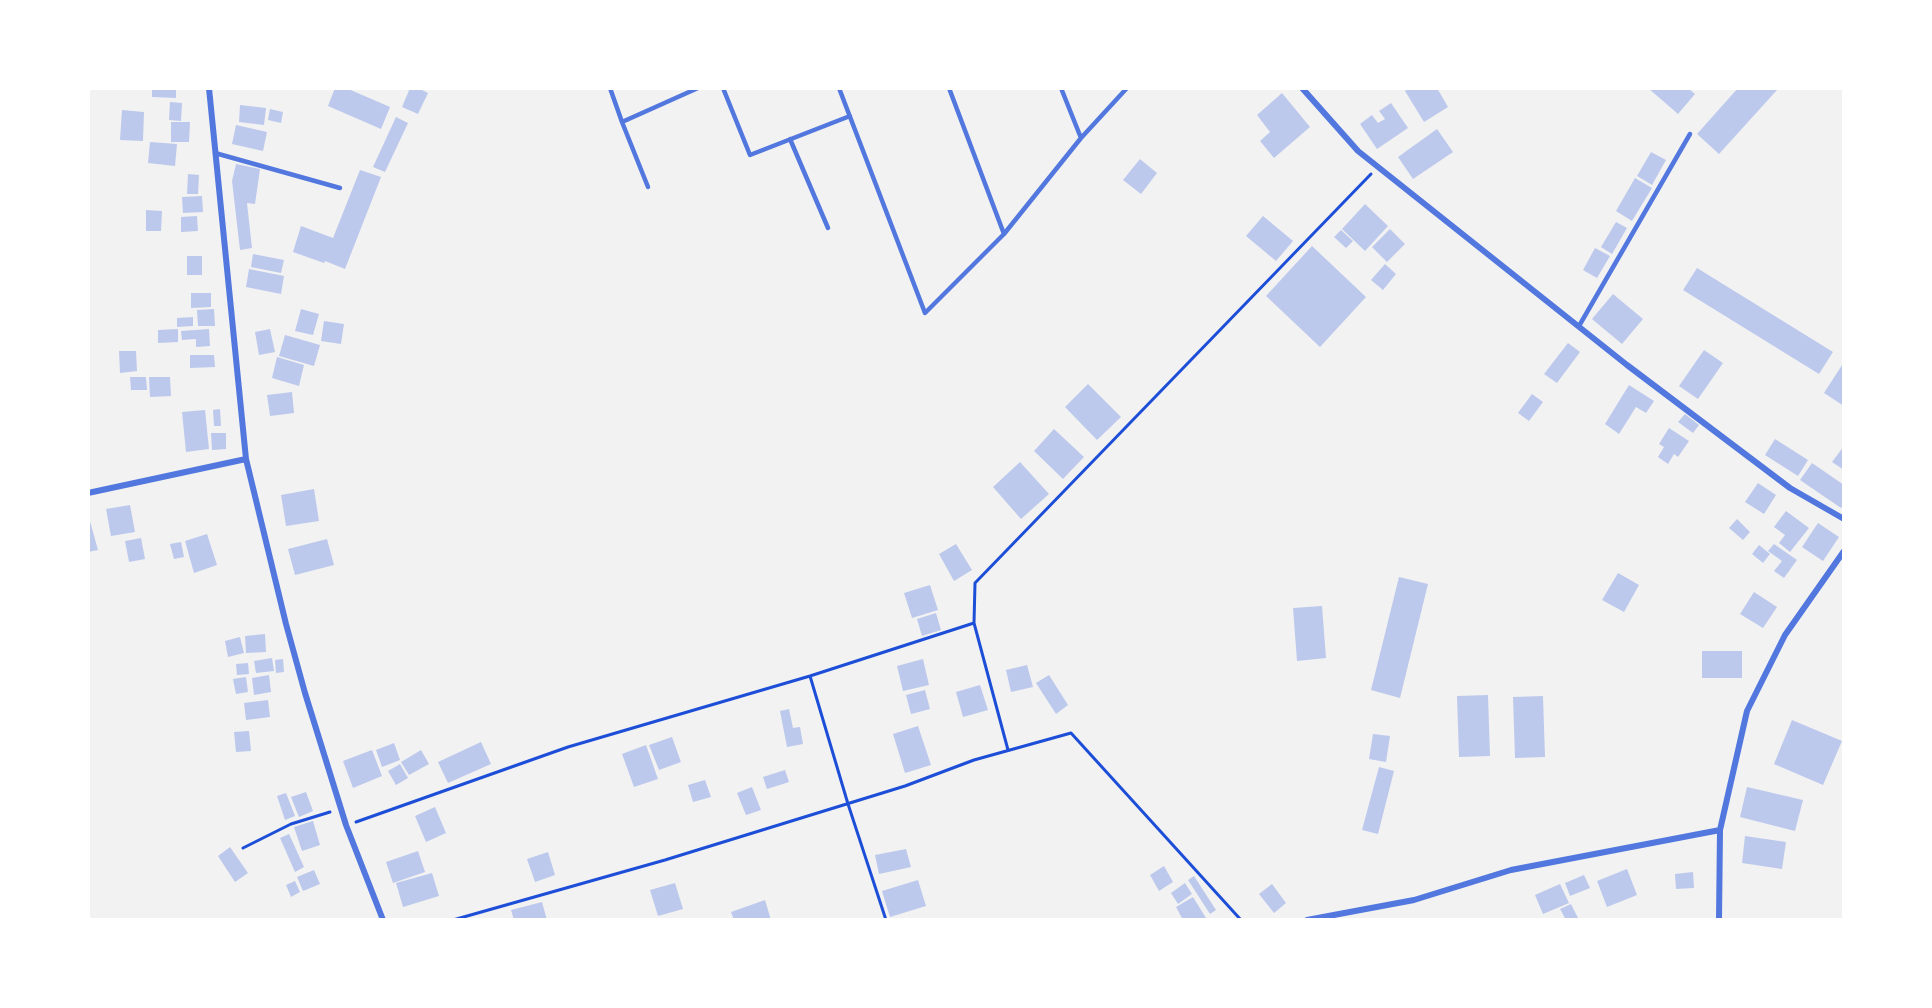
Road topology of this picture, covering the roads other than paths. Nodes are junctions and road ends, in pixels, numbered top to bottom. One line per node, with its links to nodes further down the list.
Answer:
1 (209, 88): 15 (street)
2 (610, 88): 11 (lane)
3 (698, 88): 11 (lane)
4 (723, 88): 14 (lane)
5 (839, 88): 10 (lane)
6 (949, 88): 19 (lane)
7 (1061, 88): 13 (lane)
8 (1127, 88): 13 (lane)
9 (1302, 88): 20 (street)
10 (850, 116): 14 (lane); 19 (lane)
11 (622, 122): 16 (lane)
12 (1690, 134): 20 (lane)
13 (1081, 138): 19 (lane)
14 (790, 139): 18 (lane)
15 (215, 153): 17 (lane); 21 (street)
16 (648, 187)
17 (340, 188)
18 (828, 228)
19 (1004, 234)
20 (1579, 327): 23 (street)
21 (246, 459): 22 (street); 26 (street)
22 (88, 493)
23 (1844, 519)
24 (1844, 551): 25 (street)
25 (1720, 830): 27 (street); 28 (street)
26 (383, 920)
27 (1307, 920)
28 (1719, 920)

